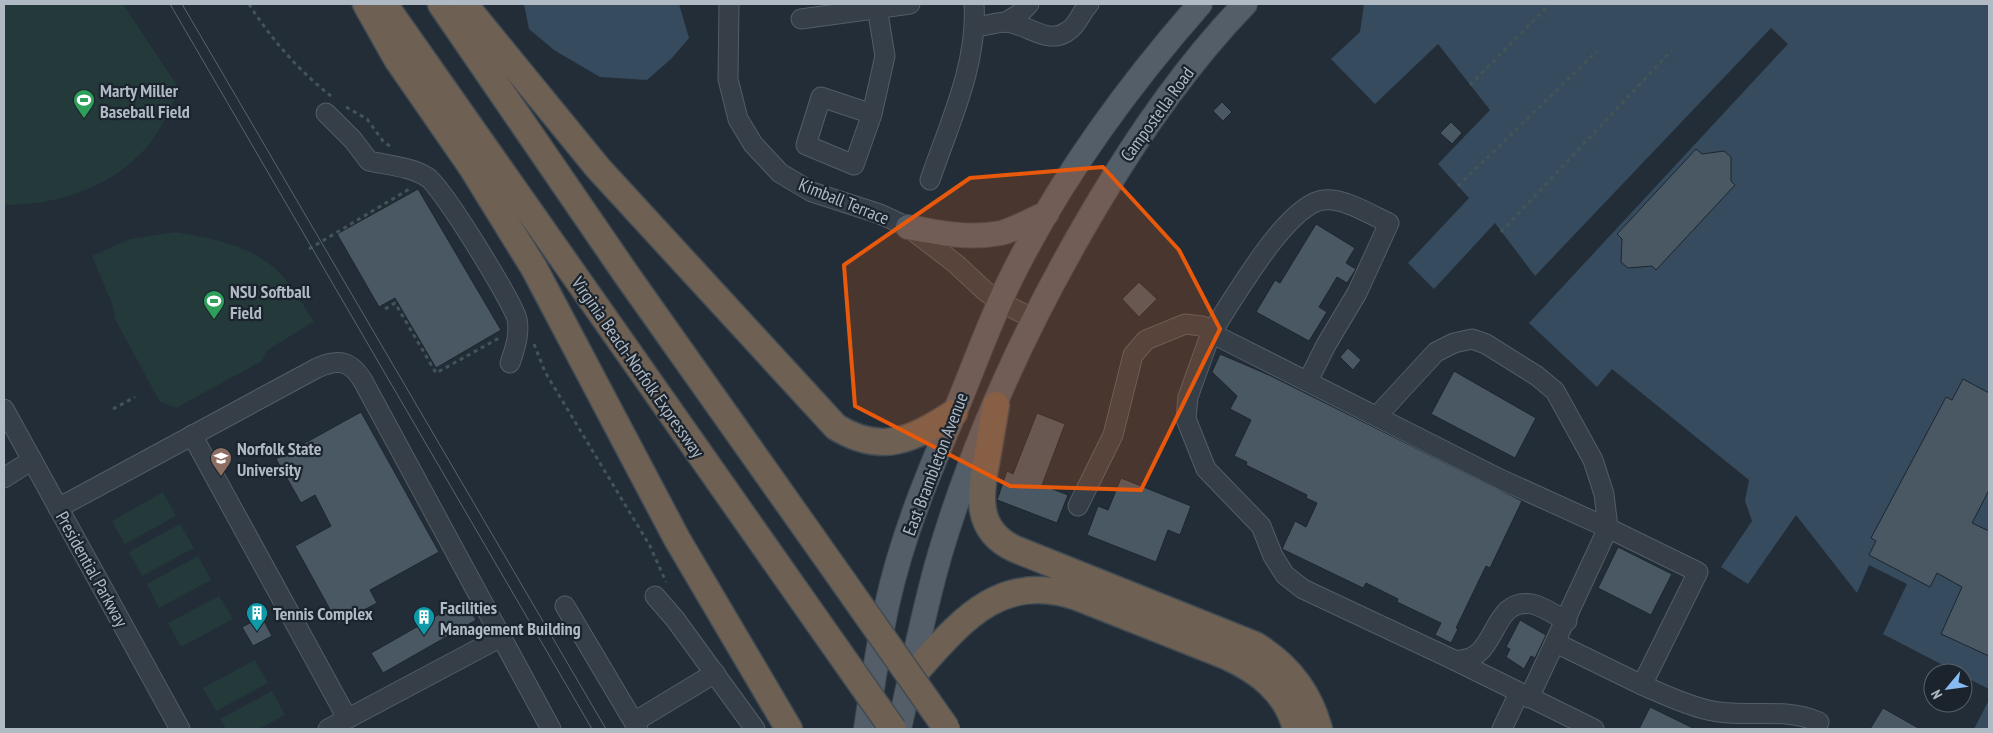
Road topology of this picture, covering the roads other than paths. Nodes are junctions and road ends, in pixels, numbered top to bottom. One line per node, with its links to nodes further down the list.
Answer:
1 (366, 4): 54 (highway)
2 (384, 4): 56 (highway, Virginia Beach-Norfolk Expressway, bridge)
3 (441, 4): 58 (highway, bridge)
4 (464, 4): 29 (highway)
5 (729, 4): 20 (street, Kimball Terrace)
6 (910, 4): 12 (street)
7 (974, 4): 15 (street)
8 (1029, 4): 14 (street)
9 (1089, 4): 14 (street)
10 (1200, 4): 19 (main road, Campostella Road)
11 (1245, 4): 21 (main road, Campostella Road)
12 (871, 7): 13 (street); 17 (street)
13 (801, 18)
14 (1006, 22): 15 (street)
15 (976, 27): 18 (street)
16 (326, 113): 25 (street)
17 (872, 114)
18 (930, 180)
19 (1047, 213): 20 (main road); 22 (main road, East Brambleton Avenue)
20 (908, 227): 22 (street, Kimball Terrace)
21 (1081, 232): 23 (main road, East Brambleton Avenue)
22 (1000, 302): 23 (street, Kimball Terrace); 29 (main road, East Brambleton Avenue)
23 (1034, 318): 27 (main road, East Brambleton Avenue)
24 (1211, 332): 26 (street); 26 (street); 34 (street); 42 (street)
25 (510, 363)
26 (1308, 381): 30 (street)
27 (996, 404): 44 (main road, East Brambleton Avenue); 60 (highway)
28 (4, 408): 32 (street, Presidential Parkway)
29 (954, 413): 55 (main road, East Brambleton Avenue)
30 (1377, 416): 36 (street); 36 (street)
31 (192, 435): 35 (street); 40 (street); 47 (street)
32 (32, 460): 33 (street); 35 (street, Presidential Parkway)
33 (4, 478)
34 (1078, 506)
35 (58, 508): 50 (street, Presidential Parkway)
36 (1608, 528): 39 (street); 45 (street)
37 (655, 596): 43 (street)
38 (565, 606): 48 (street)
39 (1567, 621): 41 (street); 42 (street)
40 (501, 637): 47 (street); 52 (street)
41 (1556, 643): 45 (street); 46 (street)
42 (1454, 660): 46 (street)
43 (715, 673): 48 (street); 53 (street)
44 (911, 676): 57 (main road, East Brambleton Avenue); 59 (highway)
45 (1642, 685): 49 (street)
46 (1524, 695): 61 (street); 62 (street)
47 (347, 718): 51 (street)
48 (636, 726)
49 (1821, 727)
50 (180, 729)
51 (328, 729)
52 (551, 729)
53 (755, 729)
54 (789, 729)
55 (866, 729)
56 (893, 729)
57 (899, 729)
58 (947, 729)
59 (1296, 729)
60 (1319, 729)
61 (1502, 729)
62 (1594, 729)

